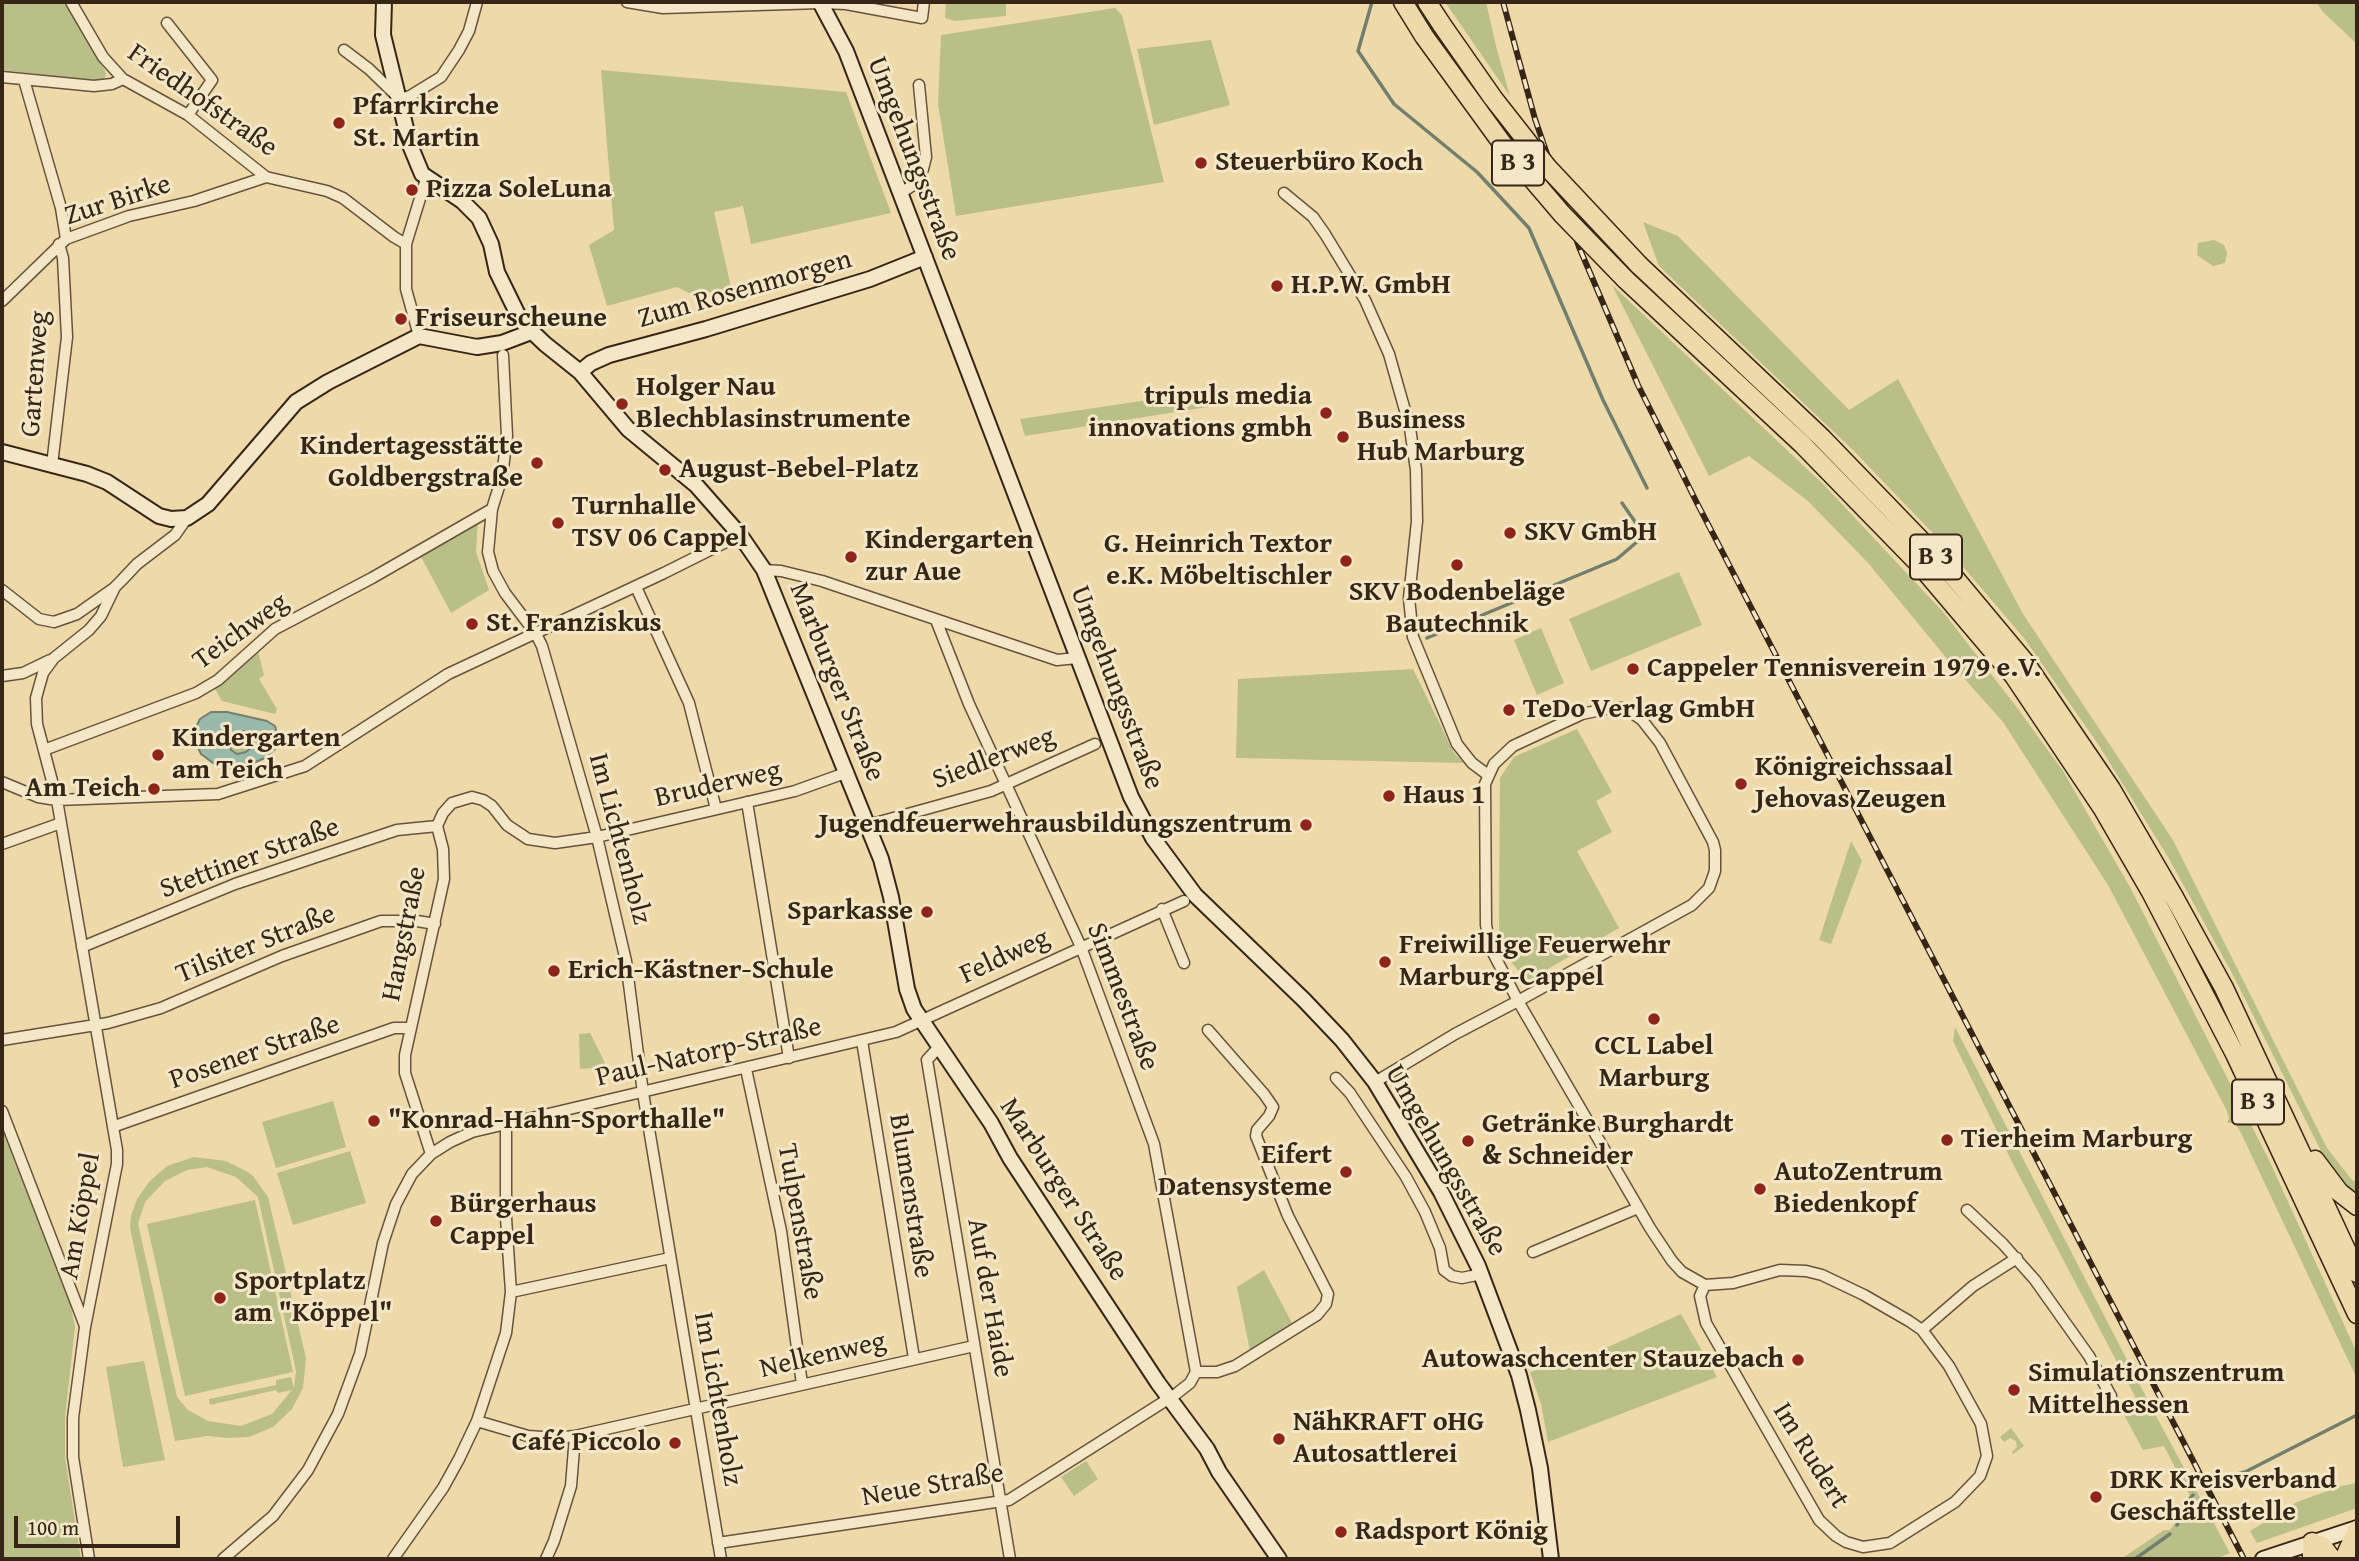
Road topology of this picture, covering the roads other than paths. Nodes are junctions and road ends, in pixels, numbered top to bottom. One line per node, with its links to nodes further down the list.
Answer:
1 (71, 2): 12 (street, Friedhofstraße)
2 (384, 2): 15 (street)
3 (477, 2): 15 (street)
4 (627, 2): 5 (street)
5 (820, 2): 6 (street); 19 (street, Umgehungsstraße)
6 (924, 2)
7 (1403, 2): 91 (highway, B 3, bridge)
8 (1427, 2): 75 (highway, B 3, bridge)
9 (167, 23): 16 (street)
10 (344, 50): 15 (street)
11 (2, 77): 13 (street)
12 (123, 79): 13 (street); 16 (street, Friedhofstraße)
13 (24, 80): 21 (street, Gartenweg)
14 (919, 85): 19 (street)
15 (400, 99): 18 (street)
16 (188, 115): 17 (street, Friedhofstraße)
17 (266, 177): 21 (street, Zur Birke); 22 (street, Friedhofstraße)
18 (426, 178): 22 (street); 25 (street, Marburger Straße)
19 (901, 193): 23 (street, Umgehungsstraße)
20 (1284, 193): 46 (street)
21 (62, 242): 24 (street, Zur Birke); 30 (street, Gartenweg)
22 (406, 244): 26 (street)
23 (925, 257): 28 (street, Zum Rosenmorgen); 41 (street, Umgehungsstraße)
24 (2, 300)
25 (531, 332): 26 (street); 28 (street, Marburger Straße)
26 (419, 336): 32 (street)
27 (503, 355): 31 (street, Im Lichtenholz)
28 (580, 372): 33 (street, Marburger Straße)
29 (2, 452): 30 (street)
30 (52, 465): 32 (street)
31 (492, 509): 39 (street, Im Lichtenholz); 44 (street, Teichweg)
32 (187, 518): 35 (street)
33 (740, 535): 34 (street, Marburger Straße); 36 (street)
34 (764, 570): 38 (street); 45 (street, Marburger Straße)
35 (115, 587): 37 (street); 40 (street)
36 (636, 587): 39 (street); 51 (street)
37 (2, 590)
38 (936, 620): 41 (street); 48 (street, Simmestraße)
39 (536, 634): 49 (street); 55 (street, Im Lichtenholz)
40 (54, 658): 42 (street); 44 (street, Am Köppel)
41 (1077, 658): 74 (street, Umgehungsstraße)
42 (2, 676)
43 (1095, 744): 48 (street, Siedlerweg)
44 (44, 750): 49 (street, Am Köppel)
45 (848, 772): 50 (street, Bruderweg); 53 (street, Marburger Straße)
46 (1488, 775): 63 (street); 63 (street)
47 (2, 782): 49 (street)
48 (1005, 786): 53 (street, Siedlerweg); 61 (street, Simmestraße)
49 (57, 800): 52 (street, Am Köppel)
50 (747, 802): 51 (street, Bruderweg); 71 (street)
51 (716, 808): 55 (street, Bruderweg)
52 (61, 822): 56 (street); 60 (street, Am Köppel)
53 (868, 825): 64 (street, Marburger Straße)
54 (437, 826): 55 (street); 59 (street, Hangstraße); 60 (street, Stettiner Straße)
55 (597, 837): 76 (street, Im Lichtenholz)
56 (2, 844)
57 (1184, 901): 58 (street, Feldweg)
58 (1161, 909): 61 (street, Feldweg); 62 (street)
59 (435, 925): 65 (street, Tilsiter Straße); 66 (street, Hangstraße)
60 (82, 947): 65 (street, Am Köppel)
61 (1082, 947): 64 (street, Feldweg); 96 (street, Simmestraße)
62 (1184, 963)
63 (1518, 1001): 74 (street); 82 (street)
64 (921, 1021): 69 (street, Paul-Natorp-Straße); 70 (street, Marburger Straße)
65 (96, 1024): 68 (street, Tilsiter Straße); 79 (street, Am Köppel)
66 (410, 1028): 79 (street, Posener Straße); 80 (street, Hangstraße)
67 (1208, 1030): 96 (street)
68 (2, 1040)
69 (862, 1041): 71 (street, Paul-Natorp-Straße); 95 (street, Blumenstraße)
70 (938, 1048): 94 (street, Auf der Haide); 99 (street, Marburger Straße)
71 (789, 1058): 72 (street, Paul-Natorp-Straße)
72 (747, 1069): 76 (street, Paul-Natorp-Straße); 97 (street, Tulpenstraße)
73 (1336, 1078): 88 (street)
74 (1375, 1082): 88 (street, Umgehungsstraße)
75 (2273, 1091): 81 (highway, B 3); 87 (highway, B 3)
76 (643, 1093): 78 (street, Paul-Natorp-Straße); 85 (street, Im Lichtenholz)
77 (2, 1111): 92 (street)
78 (506, 1124): 80 (street, Paul-Natorp-Straße); 90 (street)
79 (115, 1126): 92 (street, Am Köppel)
80 (431, 1154): 108 (street)
81 (2357, 1206)
82 (1638, 1208): 84 (street); 89 (street)
83 (1967, 1210): 86 (street)
84 (1532, 1252)
85 (670, 1258): 90 (street); 100 (street, Im Lichtenholz)
86 (2017, 1258): 93 (street); 98 (street)
87 (2357, 1272)
88 (1482, 1274): 114 (street, Umgehungsstraße)
89 (1705, 1285): 93 (street, Im Rudert); 93 (street, Im Rudert)
90 (511, 1292): 101 (street)
91 (2357, 1314)
92 (85, 1327): 107 (street, Am Köppel)
93 (1922, 1330)
94 (974, 1346): 95 (street, Nelkenweg); 103 (street, Auf der Haide)
95 (914, 1358): 97 (street, Nelkenweg)
96 (1196, 1372): 99 (street)
97 (802, 1384): 100 (street, Nelkenweg)
98 (2111, 1396)
99 (1169, 1397): 103 (street, Neue Straße); 113 (street, Marburger Straße)
100 (695, 1410): 102 (street, Nelkenweg); 105 (street, Im Lichtenholz)
101 (477, 1421): 102 (street, Nelkenweg); 109 (street)
102 (575, 1436): 110 (street)
103 (1001, 1502): 105 (street, Neue Straße); 112 (street, Auf der Haide)
104 (2357, 1529): 106 (street); 117 (highway)
105 (718, 1543): 111 (street, Im Lichtenholz)
106 (2312, 1551): 115 (street); 116 (highway)
107 (89, 1559)
108 (223, 1559)
109 (393, 1559)
110 (546, 1559)
111 (721, 1559)
112 (1010, 1559)
113 (1279, 1559)
114 (1551, 1559)
115 (2263, 1559)
116 (2332, 1559)
117 (2344, 1559)

